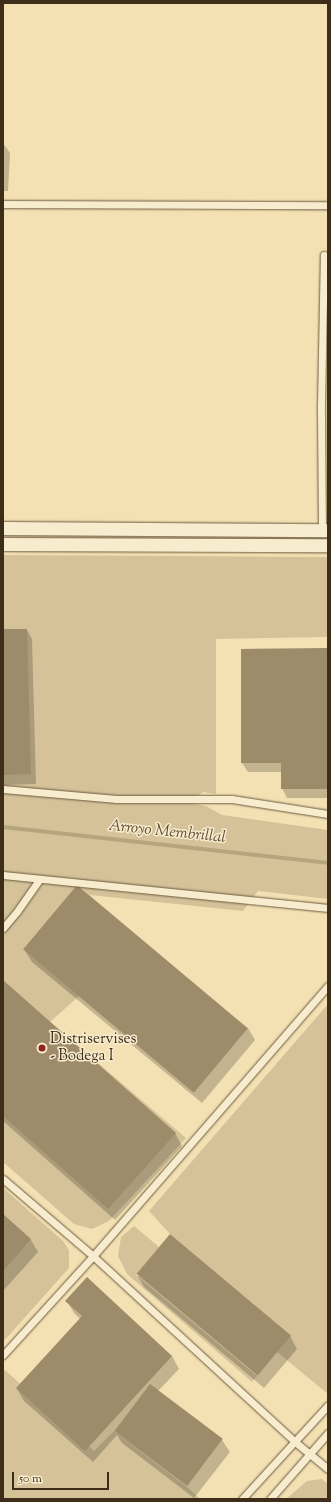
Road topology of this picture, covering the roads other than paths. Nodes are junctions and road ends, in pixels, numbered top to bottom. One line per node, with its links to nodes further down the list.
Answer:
1 (3, 204): 2 (lane)
2 (328, 205)
3 (324, 255): 5 (lane)
4 (3, 528): 5 (street)
5 (325, 530)
6 (3, 544): 7 (street)
7 (328, 545)
8 (3, 789): 9 (lane)
9 (328, 814)
10 (3, 875): 11 (lane)
11 (40, 879): 12 (lane); 13 (lane)
12 (328, 908)
13 (3, 928)
14 (328, 986): 16 (lane)
15 (3, 1179): 16 (lane)
16 (93, 1256): 17 (lane); 20 (lane)
17 (3, 1355)
18 (328, 1405): 20 (lane)
19 (328, 1433): 21 (lane)
20 (294, 1441): 21 (lane); 23 (lane)
21 (311, 1454): 22 (lane); 24 (lane)
22 (328, 1469)
23 (242, 1499)
24 (270, 1499)

